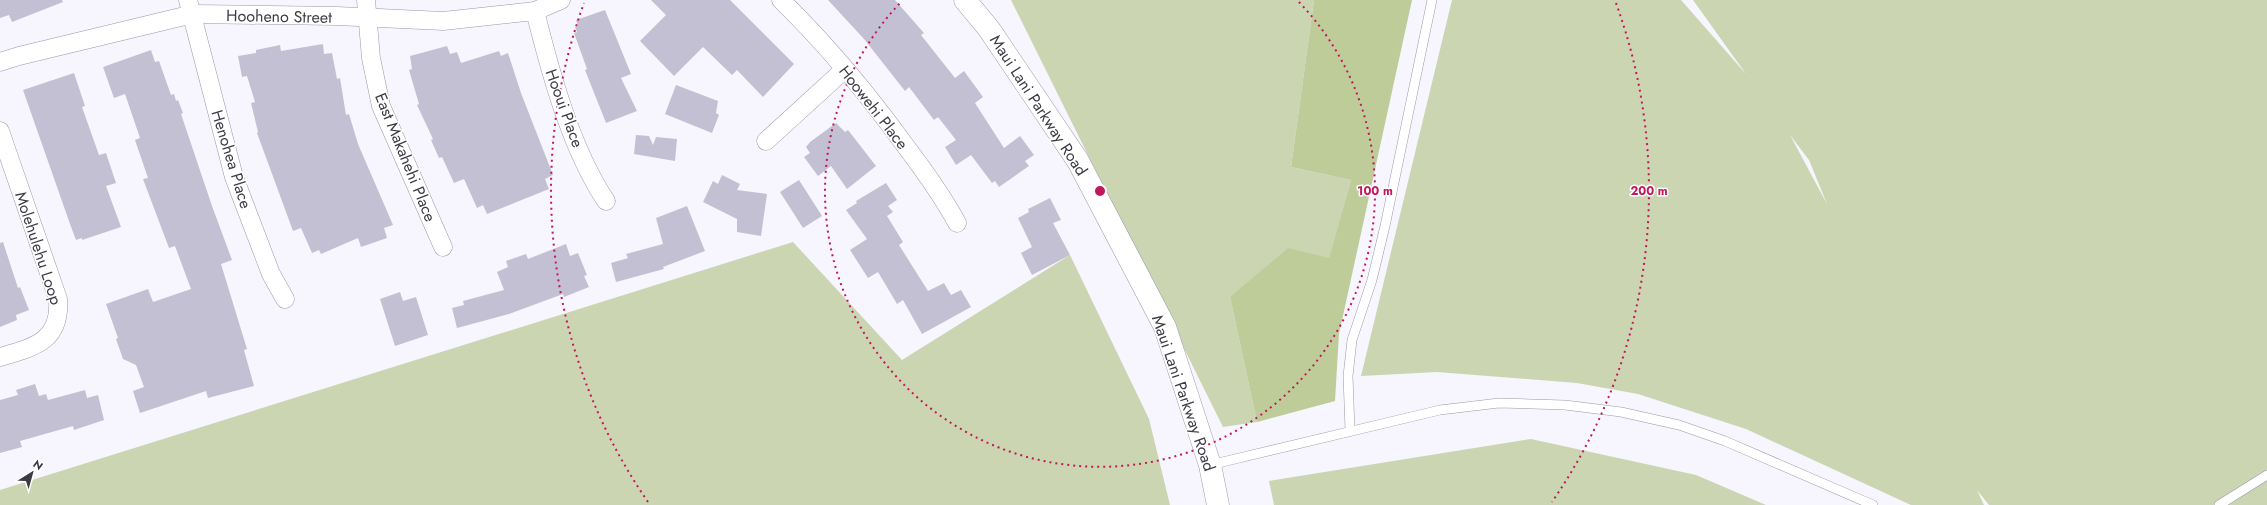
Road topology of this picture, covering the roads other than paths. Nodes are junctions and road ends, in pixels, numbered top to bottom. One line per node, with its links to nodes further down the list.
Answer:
1 (366, 0): 8 (street, East Makahehi Place)
2 (562, 0): 7 (street, Hooheno Street)
3 (780, 0): 10 (street, Hoowehi Place)
4 (965, 0): 19 (main road, Maui Lani Parkway Road)
5 (1432, 0): 18 (lane)
6 (190, 7): 8 (street, Hooheno Street); 9 (street, Hooheno Street); 16 (street, Henohea Place)
7 (535, 11): 8 (street, Hooheno Street); 13 (street, Hooui Place)
8 (367, 18): 15 (street, East Makahehi Place)
9 (0, 62)
10 (845, 69): 12 (street); 14 (street, Hoowehi Place)
11 (0, 131): 17 (street, Molehulehu Loop)
12 (766, 140)
13 (606, 201)
14 (957, 223)
15 (443, 247)
16 (285, 299)
17 (0, 358)
18 (1350, 430): 19 (lane); 22 (lane)
19 (1210, 464): 21 (main road, Maui Lani Parkway Road)
20 (2267, 475): 23 (lane)
21 (1218, 505)
22 (1873, 505)
23 (2218, 505)

